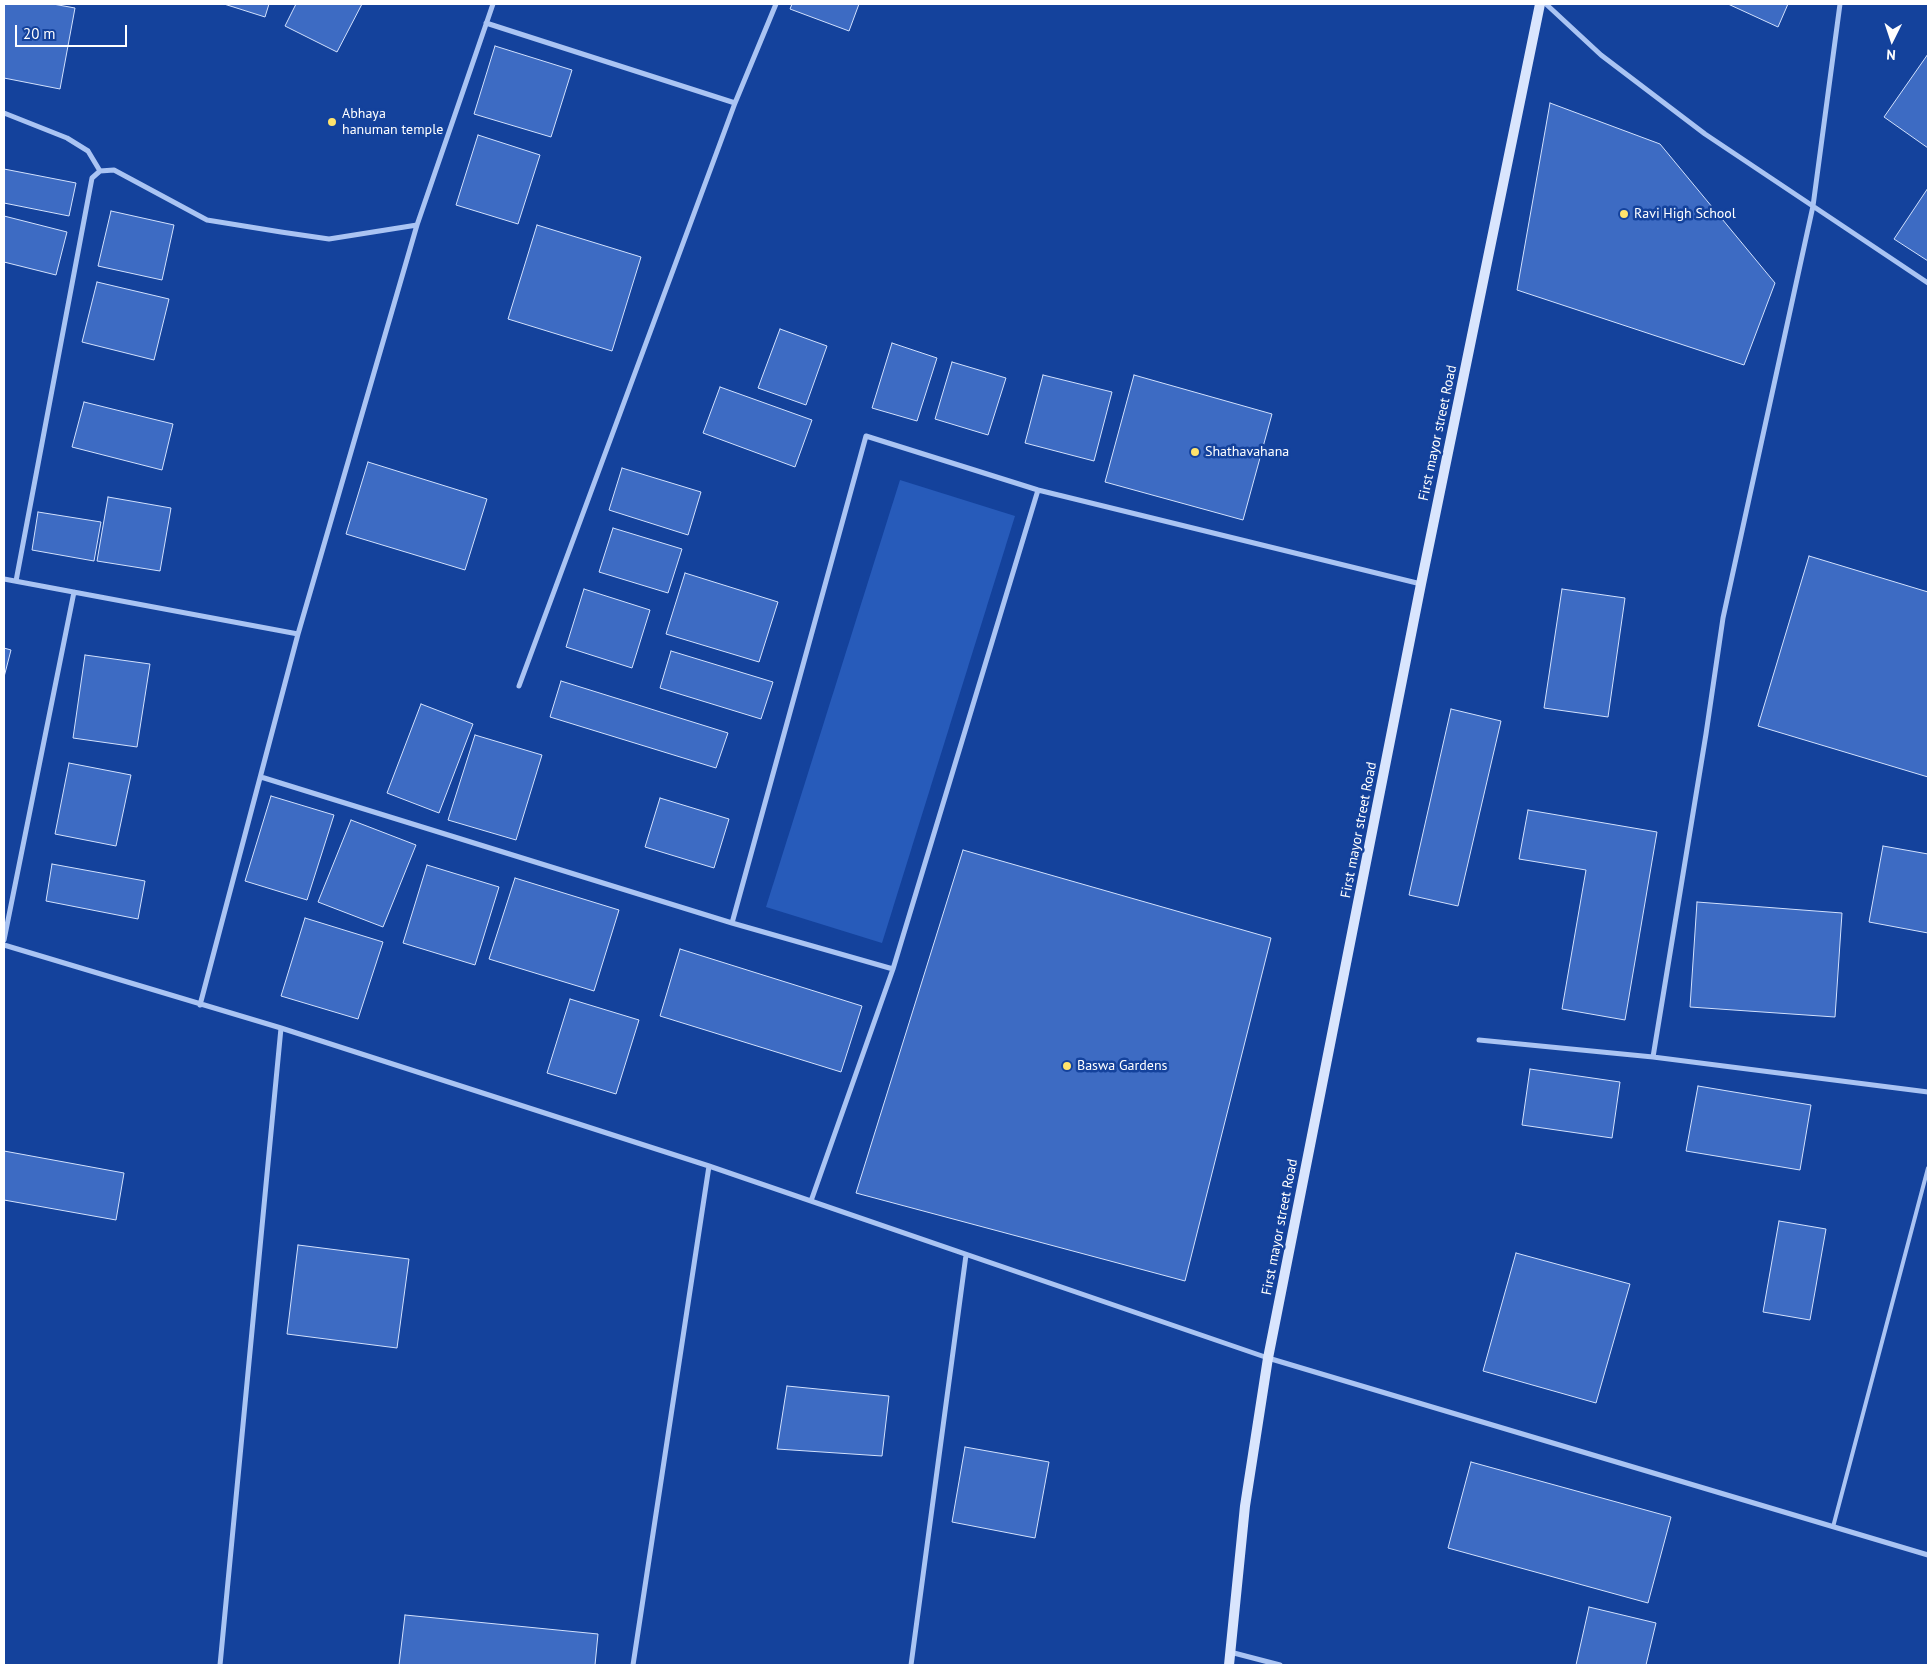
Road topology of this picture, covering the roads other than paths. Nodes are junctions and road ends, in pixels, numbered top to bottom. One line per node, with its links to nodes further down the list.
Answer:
1 (493, 4): 6 (street)
2 (776, 4): 7 (street)
3 (1540, 4): 16 (street, First mayor street Road)
4 (1546, 4): 10 (street)
5 (1840, 4): 10 (street)
6 (486, 23): 7 (street); 11 (street)
7 (735, 103): 19 (street)
8 (4, 113): 9 (street)
9 (100, 171): 11 (street); 15 (street)
10 (1813, 206): 12 (street); 28 (street)
11 (417, 225): 18 (street)
12 (1928, 283)
13 (1038, 490): 16 (street); 21 (street); 24 (street)
14 (4, 579): 15 (street)
15 (16, 581): 17 (street)
16 (1421, 584): 34 (street, First mayor street Road)
17 (74, 592): 18 (street); 22 (street)
18 (298, 634): 20 (street)
19 (519, 686)
20 (261, 777): 21 (street); 25 (street)
21 (732, 923): 24 (street)
22 (4, 940)
23 (4, 945): 25 (street)
24 (893, 969): 32 (street)
25 (200, 1005): 26 (street)
26 (281, 1028): 30 (street); 38 (street)
27 (1479, 1040): 28 (street)
28 (1653, 1057): 29 (street)
29 (1928, 1092)
30 (709, 1166): 32 (street); 39 (street)
31 (1928, 1168): 35 (lane)
32 (811, 1202): 33 (street)
33 (966, 1255): 34 (street); 40 (street)
34 (1268, 1358): 35 (street); 37 (street, First mayor street Road)
35 (1833, 1526): 36 (street)
36 (1928, 1555)
37 (1230, 1652): 41 (street, First mayor street Road); 42 (street)
38 (220, 1665)
39 (633, 1665)
40 (911, 1665)
41 (1230, 1665)
42 (1280, 1665)

